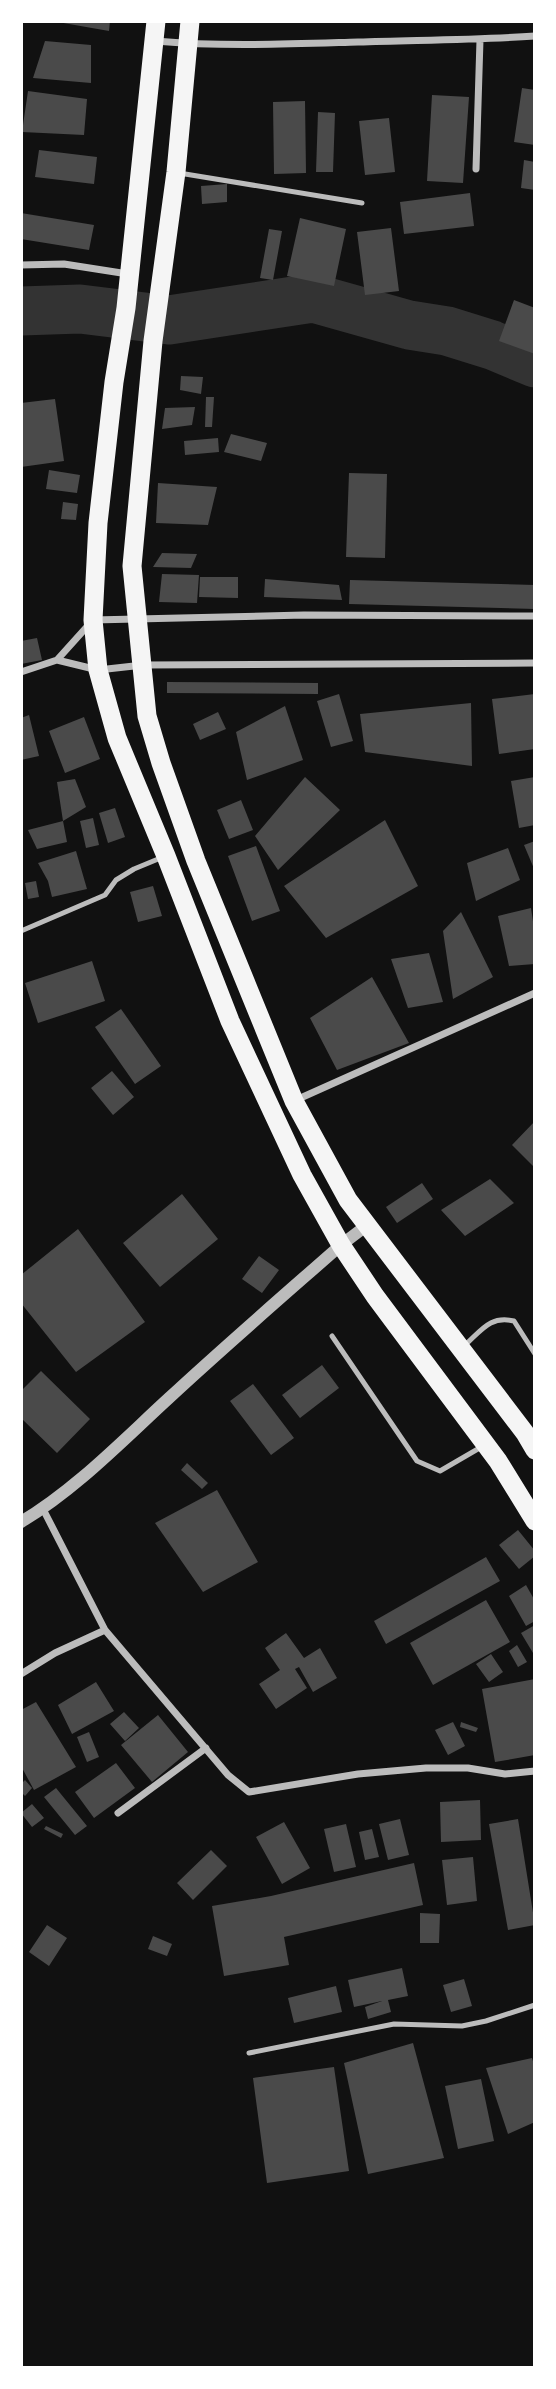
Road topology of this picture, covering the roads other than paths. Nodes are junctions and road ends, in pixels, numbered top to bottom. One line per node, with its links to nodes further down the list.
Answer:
1 (156, 21): 5 (highway)
2 (190, 21): 6 (highway)
3 (535, 36): 4 (street)
4 (480, 40): 6 (street); 7 (street)
5 (152, 41): 6 (street); 11 (highway)
6 (187, 44): 8 (highway)
7 (477, 169)
8 (176, 172): 9 (lane); 12 (highway)
9 (362, 202)
10 (21, 265): 11 (street)
11 (129, 274): 14 (highway)
12 (138, 617): 13 (street); 14 (street); 17 (highway)
13 (535, 617)
14 (93, 620): 15 (street); 18 (highway)
15 (57, 660): 18 (street); 19 (street)
16 (535, 663): 17 (street)
17 (143, 665): 18 (street); 23 (highway)
18 (98, 670): 20 (highway)
19 (21, 672)
20 (166, 856): 21 (lane); 25 (highway)
21 (21, 931)
22 (535, 993): 23 (street)
23 (294, 1101): 24 (highway)
24 (366, 1226): 25 (street); 27 (highway)
25 (341, 1245): 29 (highway); 31 (street)
26 (332, 1336): 29 (lane)
27 (461, 1349): 28 (lane); 30 (highway)
28 (535, 1354)
29 (486, 1444): 32 (highway)
30 (535, 1450)
31 (43, 1509): 33 (street); 34 (street)
32 (535, 1521)
33 (21, 1522)
34 (106, 1630): 35 (street); 36 (street)
35 (21, 1674)
36 (206, 1748): 37 (street); 38 (street)
37 (535, 1771)
38 (118, 1813)
39 (535, 2005): 40 (lane)
40 (249, 2053)

